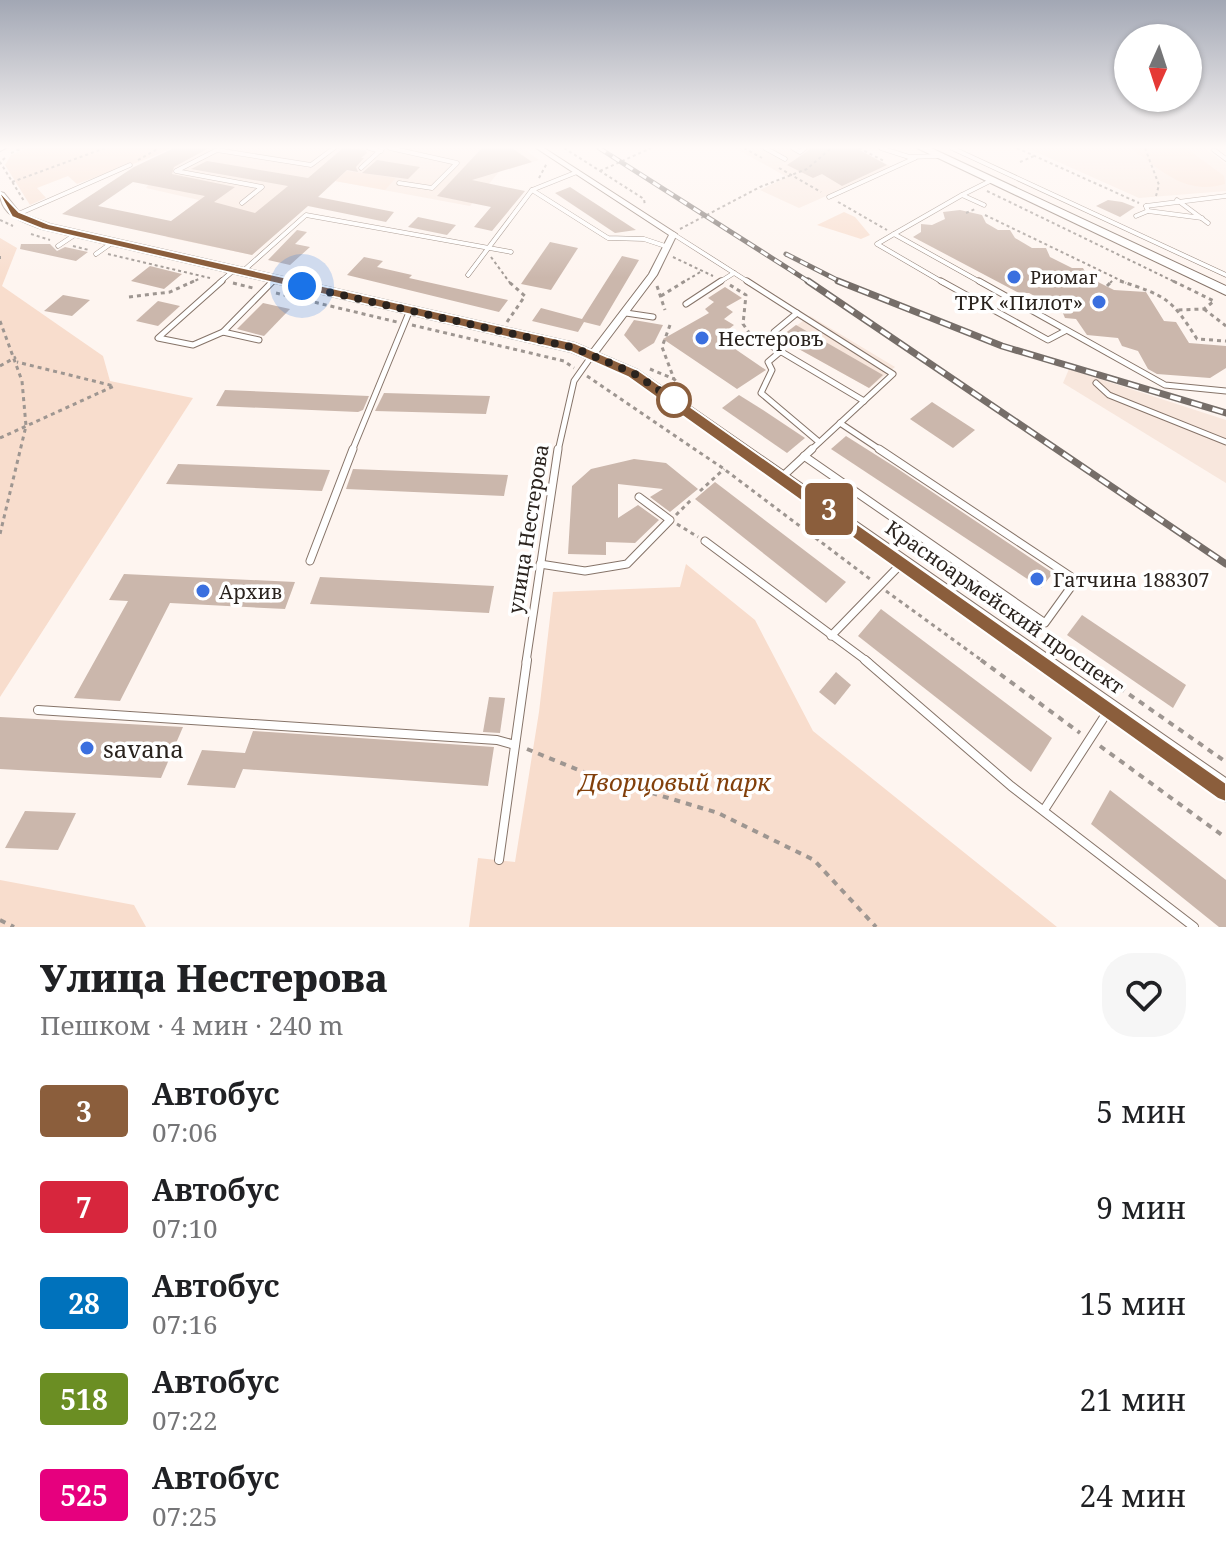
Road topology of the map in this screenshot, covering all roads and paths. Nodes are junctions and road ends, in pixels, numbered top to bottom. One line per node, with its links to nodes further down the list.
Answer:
1 (18, 191): 26 (path)
2 (70, 191): 26 (lane)
3 (257, 191): 22 (lane)
4 (531, 191): 43 (lane)
5 (534, 191): 44 (lane)
6 (606, 191): 30 (street)
7 (632, 191): 30 (path)
8 (756, 191): 39 (path)
9 (819, 191): 20 (path)
10 (842, 191): 20 (lane)
11 (969, 191): 18 (lane)
12 (988, 191): 47 (path)
13 (1006, 191): 63 (main road)
14 (1046, 191): 36 (lane)
15 (1111, 191): 25 (path)
16 (1157, 191): 23 (path)
17 (0, 195): 34 (main road)
18 (962, 195): 24 (lane); 40 (lane)
19 (1226, 196): 21 (lane)
20 (829, 197): 40 (path)
21 (1177, 200): 23 (lane); 31 (lane)
22 (242, 203)
23 (1159, 203): 25 (lane)
24 (982, 204): 27 (path)
25 (1147, 208): 29 (lane); 31 (lane)
26 (30, 209): 34 (lane)
27 (975, 209): 28 (path); 59 (path)
28 (966, 213)
29 (1136, 216)
30 (647, 218): 39 (street)
31 (1202, 218): 35 (lane)
32 (0, 220): 34 (path)
33 (1127, 221): 36 (lane)
34 (17, 222): 38 (main road, Красноармейский проспект)
35 (1208, 223)
36 (1119, 225): 56 (lane)
37 (30, 233): 42 (path)
38 (76, 234): 41 (main road, Красноармейский проспект); 42 (lane)
39 (673, 234): 44 (street, улица Нестерова); 53 (lane)
40 (894, 234): 79 (lane); 79 (lane)
41 (113, 242): 46 (lane); 52 (main road, Красноармейский проспект)
42 (60, 244): 46 (path)
43 (487, 250): 45 (lane); 52 (lane); 54 (lane); 76 (path)
44 (667, 250): 51 (path); 55 (street, улица Нестерова)
45 (511, 252)
46 (97, 253): 57 (path)
47 (1114, 253): 49 (path); 67 (path)
48 (0, 256): 50 (path)
49 (1111, 261)
50 (0, 262)
51 (702, 271): 60 (path); 64 (path)
52 (230, 272): 57 (path); 57 (path); 58 (main road, Красноармейский проспект); 62 (path); 80 (lane)
53 (734, 273): 60 (lane); 72 (lane)
54 (468, 275)
55 (653, 275): 64 (path); 71 (street, улица Нестерова)
56 (1226, 275)
57 (204, 276): 65 (path)
58 (275, 279): 62 (lane); 68 (main road, Красноармейский проспект)
59 (1114, 279): 61 (path); 70 (path)
60 (722, 280): 66 (lane); 89 (path)
61 (1107, 286)
62 (265, 290): 75 (path); 80 (lane)
63 (1226, 291)
64 (661, 296): 69 (path)
65 (129, 297)
66 (686, 304)
67 (1204, 309): 70 (path); 78 (path)
68 (410, 310): 75 (lane); 88 (main road, Красноармейский проспект)
69 (665, 310)
70 (1178, 310): 84 (path)
71 (626, 313): 73 (lane); 88 (street, улица Нестерова)
72 (797, 313): 87 (lane); 95 (lane)
73 (653, 317)
74 (0, 321): 82 (path)
75 (403, 323): 92 (path); 111 (lane)
76 (506, 324)
77 (670, 325): 96 (path)
78 (1226, 326)
79 (1065, 331): 94 (lane)
80 (223, 332): 83 (lane)
81 (0, 336): 82 (path)
82 (8, 336): 90 (path)
83 (259, 340)
84 (1213, 340): 85 (path); 86 (path)
85 (1226, 341)
86 (1217, 346)
87 (781, 351): 89 (lane); 95 (lane)
88 (593, 354): 92 (lane, улица Нестерова); 104 (main road, Красноармейский проспект)
89 (772, 359): 100 (lane)
90 (16, 360): 91 (path); 98 (path); 98 (path)
91 (0, 366)
92 (580, 372): 103 (path); 113 (lane, улица Нестерова)
93 (1096, 383): 101 (lane)
94 (1226, 391)
95 (864, 401): 97 (lane)
96 (698, 405)
97 (840, 423): 100 (lane); 115 (lane)
98 (26, 426): 99 (path); 109 (path)
99 (0, 438)
100 (819, 442): 102 (lane)
101 (1226, 442)
102 (804, 456): 104 (lane); 115 (lane)
103 (724, 469): 105 (path); 114 (path)
104 (783, 476): 112 (main road, Красноармейский проспект)
105 (700, 491)
106 (639, 497): 108 (lane)
107 (693, 498): 108 (path)
108 (670, 520): 110 (path); 113 (lane)
109 (0, 534)
110 (705, 541): 116 (lane)
111 (310, 561)
112 (904, 562): 114 (lane); 117 (main road, Красноармейский проспект)
113 (540, 564): 120 (lane, улица Нестерова)
114 (880, 586): 116 (lane); 119 (path)
115 (1045, 623): 121 (path)
116 (831, 636): 123 (lane)
117 (1110, 708): 119 (lane); 122 (main road, Красноармейский проспект)
118 (38, 710): 120 (lane)
119 (1090, 739): 123 (lane); 124 (path)
120 (515, 745): 125 (lane, улица Нестерова); 128 (path)
121 (1226, 762)
122 (1226, 791)
123 (1044, 810): 129 (lane)
124 (1226, 838)
125 (499, 860)
126 (0, 920): 127 (path)
127 (14, 927)
128 (876, 927)
129 (1194, 927)

